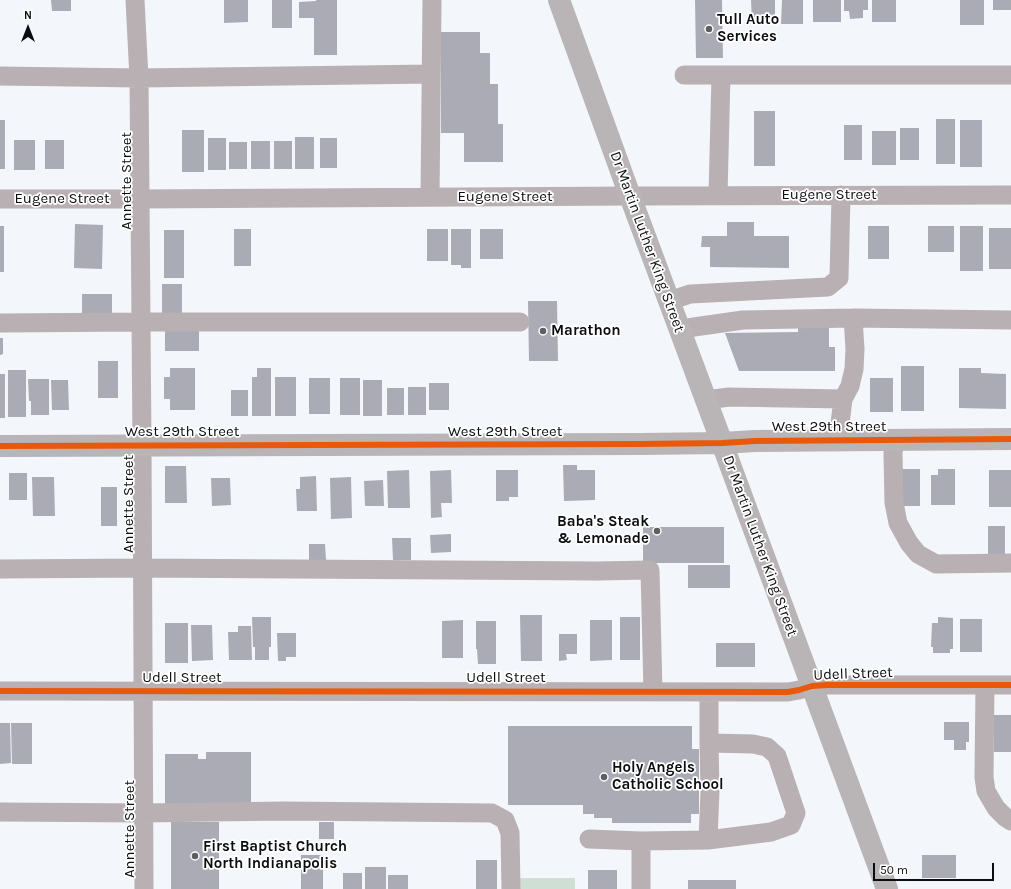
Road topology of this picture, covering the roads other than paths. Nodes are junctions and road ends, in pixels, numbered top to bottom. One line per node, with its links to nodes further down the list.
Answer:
1 (135, 0): 9 (street, Annette Street)
2 (432, 0): 4 (street)
3 (559, 0): 12 (main road, Dr Martin Luther King Street)
4 (431, 74): 9 (street); 14 (street)
5 (684, 75): 6 (street)
6 (721, 75): 7 (street); 13 (street)
7 (1011, 75)
8 (0, 76): 9 (street)
9 (139, 78): 16 (street, Annette Street)
10 (841, 195): 11 (street, Eugene Street); 13 (street, Eugene Street); 17 (street)
11 (1011, 195)
12 (630, 196): 13 (street, Eugene Street); 14 (street, Eugene Street); 17 (main road, Dr Martin Luther King Street)
13 (718, 196)
14 (430, 197): 16 (street, Eugene Street)
15 (0, 199): 16 (street, Eugene Street)
16 (140, 199): 20 (street, Annette Street)
17 (669, 301): 23 (main road, Dr Martin Luther King Street)
18 (853, 318): 19 (street); 23 (street); 24 (street)
19 (1011, 320)
20 (140, 322): 21 (street); 22 (street); 30 (street, Annette Street)
21 (520, 322)
22 (0, 324)
23 (680, 329): 25 (main road, Dr Martin Luther King Street)
24 (844, 399): 25 (street); 27 (street)
25 (706, 400): 29 (main road, Dr Martin Luther King Street)
26 (1011, 439): 28 (main road, West 29th Street)
27 (838, 440): 28 (main road, West 29th Street); 29 (main road, West 29th Street)
28 (894, 440): 32 (street)
29 (722, 443): 30 (main road, West 29th Street); 37 (main road, Dr Martin Luther King Street)
30 (142, 445): 31 (main road, West 29th Street); 33 (street, Annette Street)
31 (0, 446)
32 (1011, 564)
33 (142, 568): 34 (street); 39 (street, Annette Street); 40 (street)
34 (0, 569)
35 (1011, 684): 36 (street, Udell Street)
36 (985, 685): 37 (street, Udell Street); 45 (street)
37 (812, 686): 41 (street, Udell Street); 52 (main road, Dr Martin Luther King Street)
38 (0, 691): 39 (street, Udell Street)
39 (143, 691): 40 (street, Udell Street); 44 (street, Annette Street)
40 (653, 692): 41 (street, Udell Street)
41 (709, 692): 42 (street)
42 (709, 743): 47 (street); 47 (street)
43 (0, 812): 44 (street)
44 (143, 813): 49 (street, Annette Street); 50 (street)
45 (1011, 821)
46 (589, 839): 48 (street)
47 (708, 840): 48 (street)
48 (641, 841): 51 (street)
49 (144, 889)
50 (511, 889)
51 (641, 889)
52 (886, 889)

